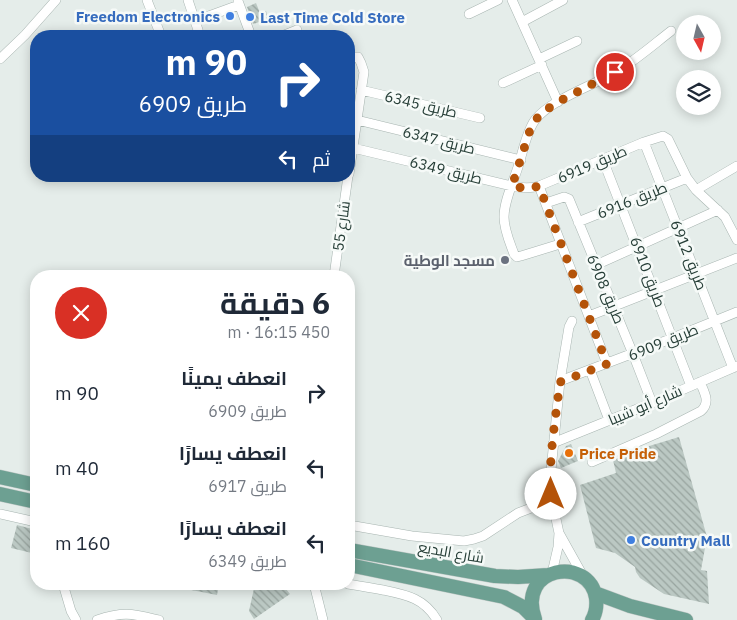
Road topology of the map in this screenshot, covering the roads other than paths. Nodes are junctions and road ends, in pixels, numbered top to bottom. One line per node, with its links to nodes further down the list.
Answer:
1 (56, 0): 17 (street)
2 (147, 0): 11 (street)
3 (188, 0): 9 (street)
4 (498, 0): 8 (street)
5 (512, 0): 10 (street)
6 (563, 0): 10 (street)
7 (238, 2): 9 (street); 13 (street)
8 (469, 14)
9 (195, 21): 12 (street)
10 (522, 22): 18 (street)
11 (159, 30)
12 (198, 30)
13 (248, 30)
14 (671, 31): 21 (street)
15 (577, 41): 18 (street)
16 (355, 58): 20 (street, شارع 55)
17 (0, 59)
18 (540, 62): 19 (street); 21 (street)
19 (503, 84)
20 (362, 90): 22 (street, طريق 6345); 23 (street, شارع 55)
21 (558, 102): 27 (street)
22 (480, 118)
23 (357, 120): 24 (street, شارع 55); 27 (street, طريق 6347)
24 (355, 129)
25 (644, 142): 28 (street, طريق 6919); 30 (street, طريق 6919); 34 (street, طريق 6912)
26 (355, 148): 32 (street, طريق 6349)
27 (521, 160): 32 (street)
28 (603, 160): 33 (street, طريق 6919); 37 (street, طريق 6910)
29 (737, 166): 35 (street)
30 (687, 178): 34 (street, طريق 6916); 35 (street)
31 (348, 182): 46 (street, شارع 55)
32 (512, 186): 33 (street, طريق 6349); 42 (street)
33 (539, 186): 36 (street)
34 (662, 188): 37 (street, طريق 6916); 40 (street, طريق 6912)
35 (696, 190): 38 (street)
36 (546, 203): 39 (street, طريق 6908); 42 (street)
37 (621, 204): 39 (street, طريق 6916); 43 (street, طريق 6910)
38 (718, 210): 40 (street); 41 (street)
39 (578, 222): 45 (street, طريق 6908)
40 (678, 228): 43 (street); 47 (street, طريق 6912)
41 (737, 240)
42 (560, 244): 51 (street)
43 (637, 246): 45 (street); 48 (street, طريق 6910)
44 (737, 258): 47 (street)
45 (596, 265): 49 (street, طريق 6908)
46 (335, 270)
47 (696, 274): 48 (street); 53 (street, طريق 6912)
48 (654, 290): 49 (street); 54 (street, طريق 6910)
49 (613, 307): 51 (street); 55 (street, طريق 6908)
50 (737, 312): 53 (street, طريق 6909)
51 (589, 316): 56 (street)
52 (572, 321): 59 (street)
53 (715, 321): 54 (street, طريق 6909); 57 (street, طريق 6912)
54 (673, 338): 55 (street, طريق 6909); 60 (street, طريق 6910)
55 (633, 354): 56 (street, طريق 6909); 61 (street, طريق 6908)
56 (607, 364): 58 (street, طريق 6909)
57 (735, 367): 60 (street, شارع أبو شيبا)
58 (590, 370): 59 (street, طريق 6909); 62 (street)
59 (560, 382): 63 (street)
60 (696, 384): 61 (street, شارع أبو شيبا); 64 (street, طريق 6910)
61 (652, 403): 62 (street, شارع أبو شيبا)
62 (609, 420): 63 (street, شارع أبو شيبا)
63 (553, 442): 68 (street)
64 (592, 462)
65 (0, 477): 66 (main road)
66 (30, 484)
67 (0, 494): 69 (main road)
68 (552, 500): 72 (street); 73 (street)
69 (30, 501)
70 (0, 514): 71 (street)
71 (30, 521)
72 (355, 526)
73 (559, 533): 76 (street); 77 (street)
74 (355, 551): 76 (main road, شارع البديع)
75 (355, 567): 87 (main road)
76 (550, 574): 77 (main road, شارع البديع); 87 (main road)
77 (584, 578): 81 (main road)
78 (355, 585): 86 (street)
79 (66, 590): 82 (street)
80 (316, 590): 85 (street)
81 (595, 593): 88 (main road); 89 (main road)
82 (76, 620)
83 (98, 620): 84 (street)
84 (159, 620)
85 (323, 620)
86 (437, 620)
87 (535, 620)
88 (592, 620)
89 (686, 620)

